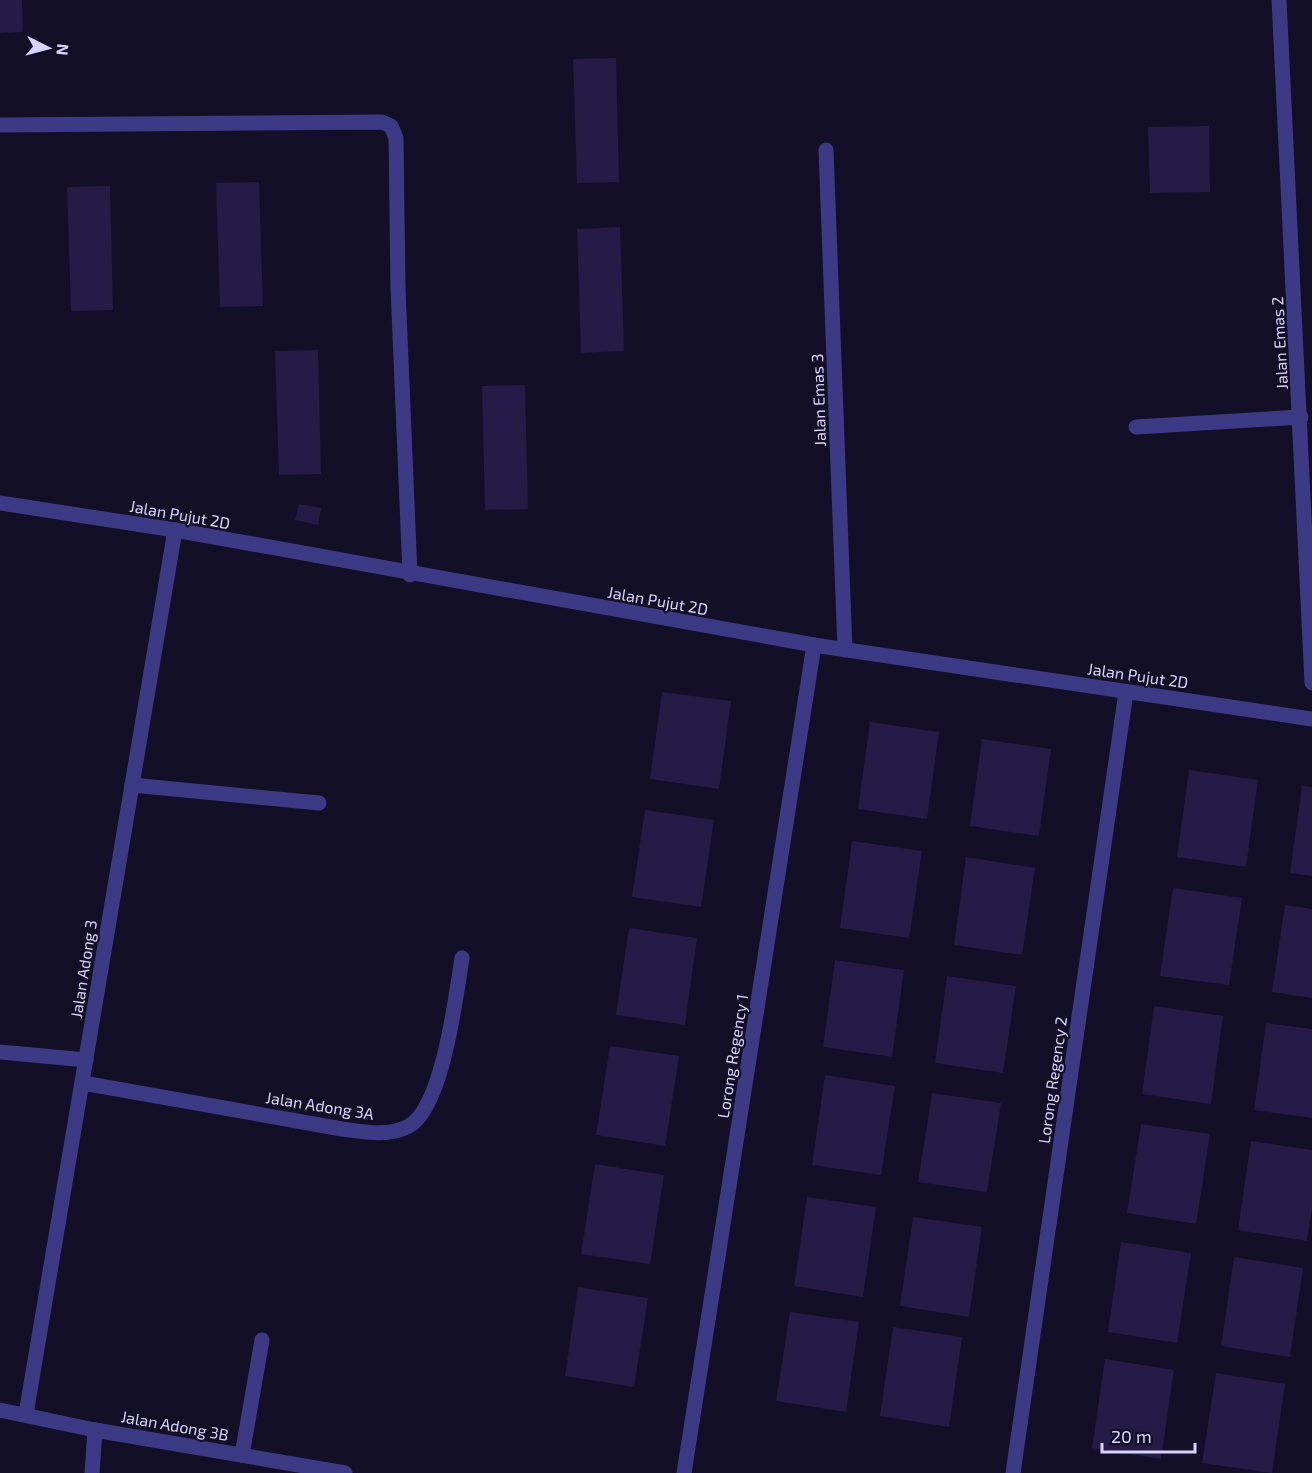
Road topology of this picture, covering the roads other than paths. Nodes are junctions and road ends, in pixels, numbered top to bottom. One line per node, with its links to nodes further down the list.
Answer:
1 (1280, 0): 4 (street, Jalan Emas 2)
2 (0, 125): 8 (street)
3 (826, 150): 10 (street, Jalan Emas 3)
4 (1301, 417): 5 (street); 11 (street, Jalan Emas 2)
5 (1136, 427)
6 (0, 502): 7 (street, Jalan Pujut 2D)
7 (175, 530): 8 (street, Jalan Pujut 2D); 14 (street, Jalan Adong 3)
8 (410, 574): 9 (street, Jalan Pujut 2D)
9 (814, 645): 10 (street, Jalan Pujut 2D); 28 (street, Lorong Regency 1)
10 (845, 650): 12 (street, Jalan Pujut 2D)
11 (1312, 683)
12 (1126, 692): 13 (street, Jalan Pujut 2D); 29 (street, Lorong Regency 2)
13 (1312, 719)
14 (132, 785): 15 (street); 18 (street, Jalan Adong 3)
15 (319, 803)
16 (462, 958): 19 (street, Jalan Adong 3A)
17 (0, 1052): 18 (street)
18 (86, 1060): 19 (street, Jalan Adong 3)
19 (83, 1083): 22 (street, Jalan Adong 3)
20 (262, 1340): 24 (street)
21 (0, 1410): 22 (street, Jalan Adong 3B)
22 (26, 1414): 23 (street, Jalan Adong 3B)
23 (95, 1430): 24 (street, Jalan Adong 3B); 26 (street)
24 (242, 1455): 25 (street, Jalan Adong 3B)
25 (292, 1468): 27 (street, Jalan Adong 3B)
26 (92, 1473)
27 (345, 1473)
28 (684, 1473)
29 (1013, 1473)

